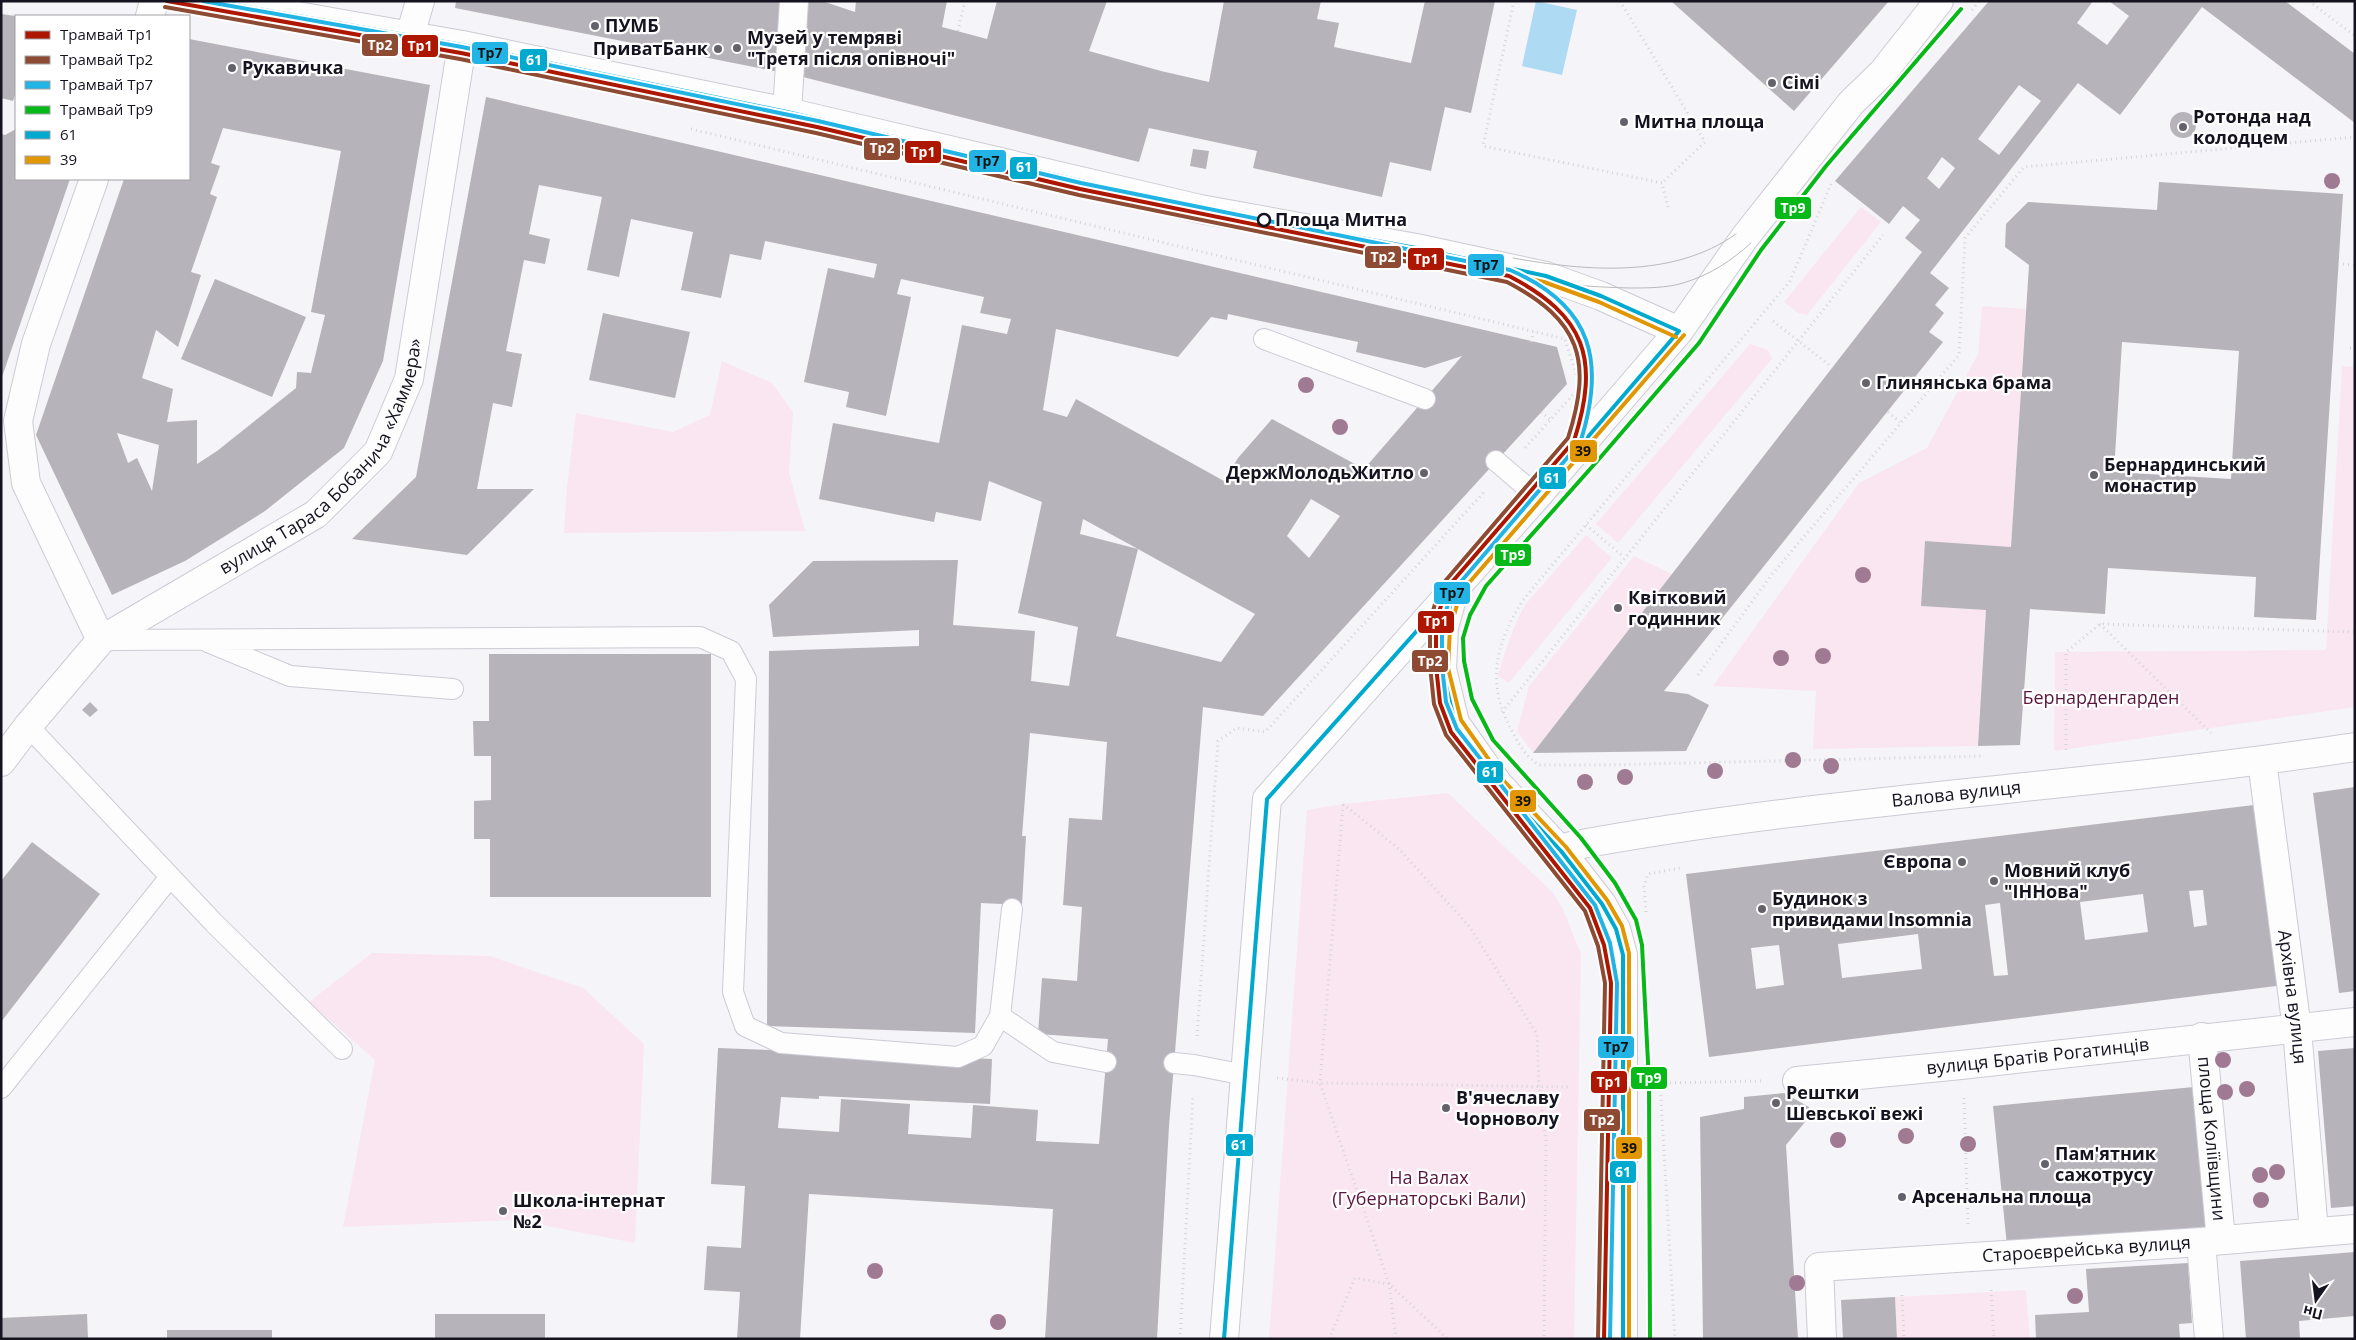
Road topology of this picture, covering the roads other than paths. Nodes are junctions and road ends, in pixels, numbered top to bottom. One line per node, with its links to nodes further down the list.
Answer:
1 (154, 1): 7 (street)
2 (212, 1): 6 (street)
3 (420, 1): 8 (street)
4 (794, 1): 10 (street)
5 (1939, 1): 12 (street)
6 (248, 4): 8 (street)
7 (150, 15)
8 (410, 36): 9 (street)
9 (462, 45): 10 (street); 19 (street, вулиця Тараса Бобанича «Хаммера»)
10 (787, 112): 12 (street)
11 (94, 180): 19 (street)
12 (1679, 331): 16 (street)
13 (1264, 339): 14 (lane)
14 (1425, 399)
15 (1501, 465): 16 (lane)
16 (1537, 496): 17 (street)
17 (1455, 588): 25 (street); 35 (street)
18 (200, 639): 19 (lane); 20 (lane); 28 (lane)
19 (101, 640): 21 (street, вулиця Тараса Бобанича «Хаммера»)
20 (454, 688)
21 (28, 726): 24 (street, вулиця Тараса Бобанича «Хаммера»); 26 (lane)
22 (2355, 747): 23 (street, Валова вулиця)
23 (2262, 761): 25 (street, Валова вулиця); 30 (street, Архівна вулиця)
24 (1, 762)
25 (1560, 851): 42 (street)
26 (170, 877): 32 (lane); 37 (lane)
27 (1012, 909): 28 (lane)
28 (1000, 1016): 33 (lane)
29 (2355, 1022): 30 (street, вулиця Братів Рогатинців)
30 (2297, 1029): 31 (street, вулиця Братів Рогатинців); 39 (street, Архівна вулиця)
31 (2202, 1038): 36 (street, вулиця Братів Рогатинців); 40 (street, площа Коліївщини)
32 (342, 1048)
33 (1106, 1062)
34 (1174, 1063): 35 (lane)
35 (1245, 1075): 41 (street)
36 (1797, 1081)
37 (1, 1088)
38 (2355, 1229): 39 (street, Староєврейська вулиця)
39 (2314, 1232): 40 (street, Староєврейська вулиця)
40 (2211, 1241): 43 (street, Староєврейська вулиця); 44 (street, площа Коліївщини)
41 (1224, 1339)
42 (1623, 1339)
43 (1822, 1339)
44 (2209, 1339)

